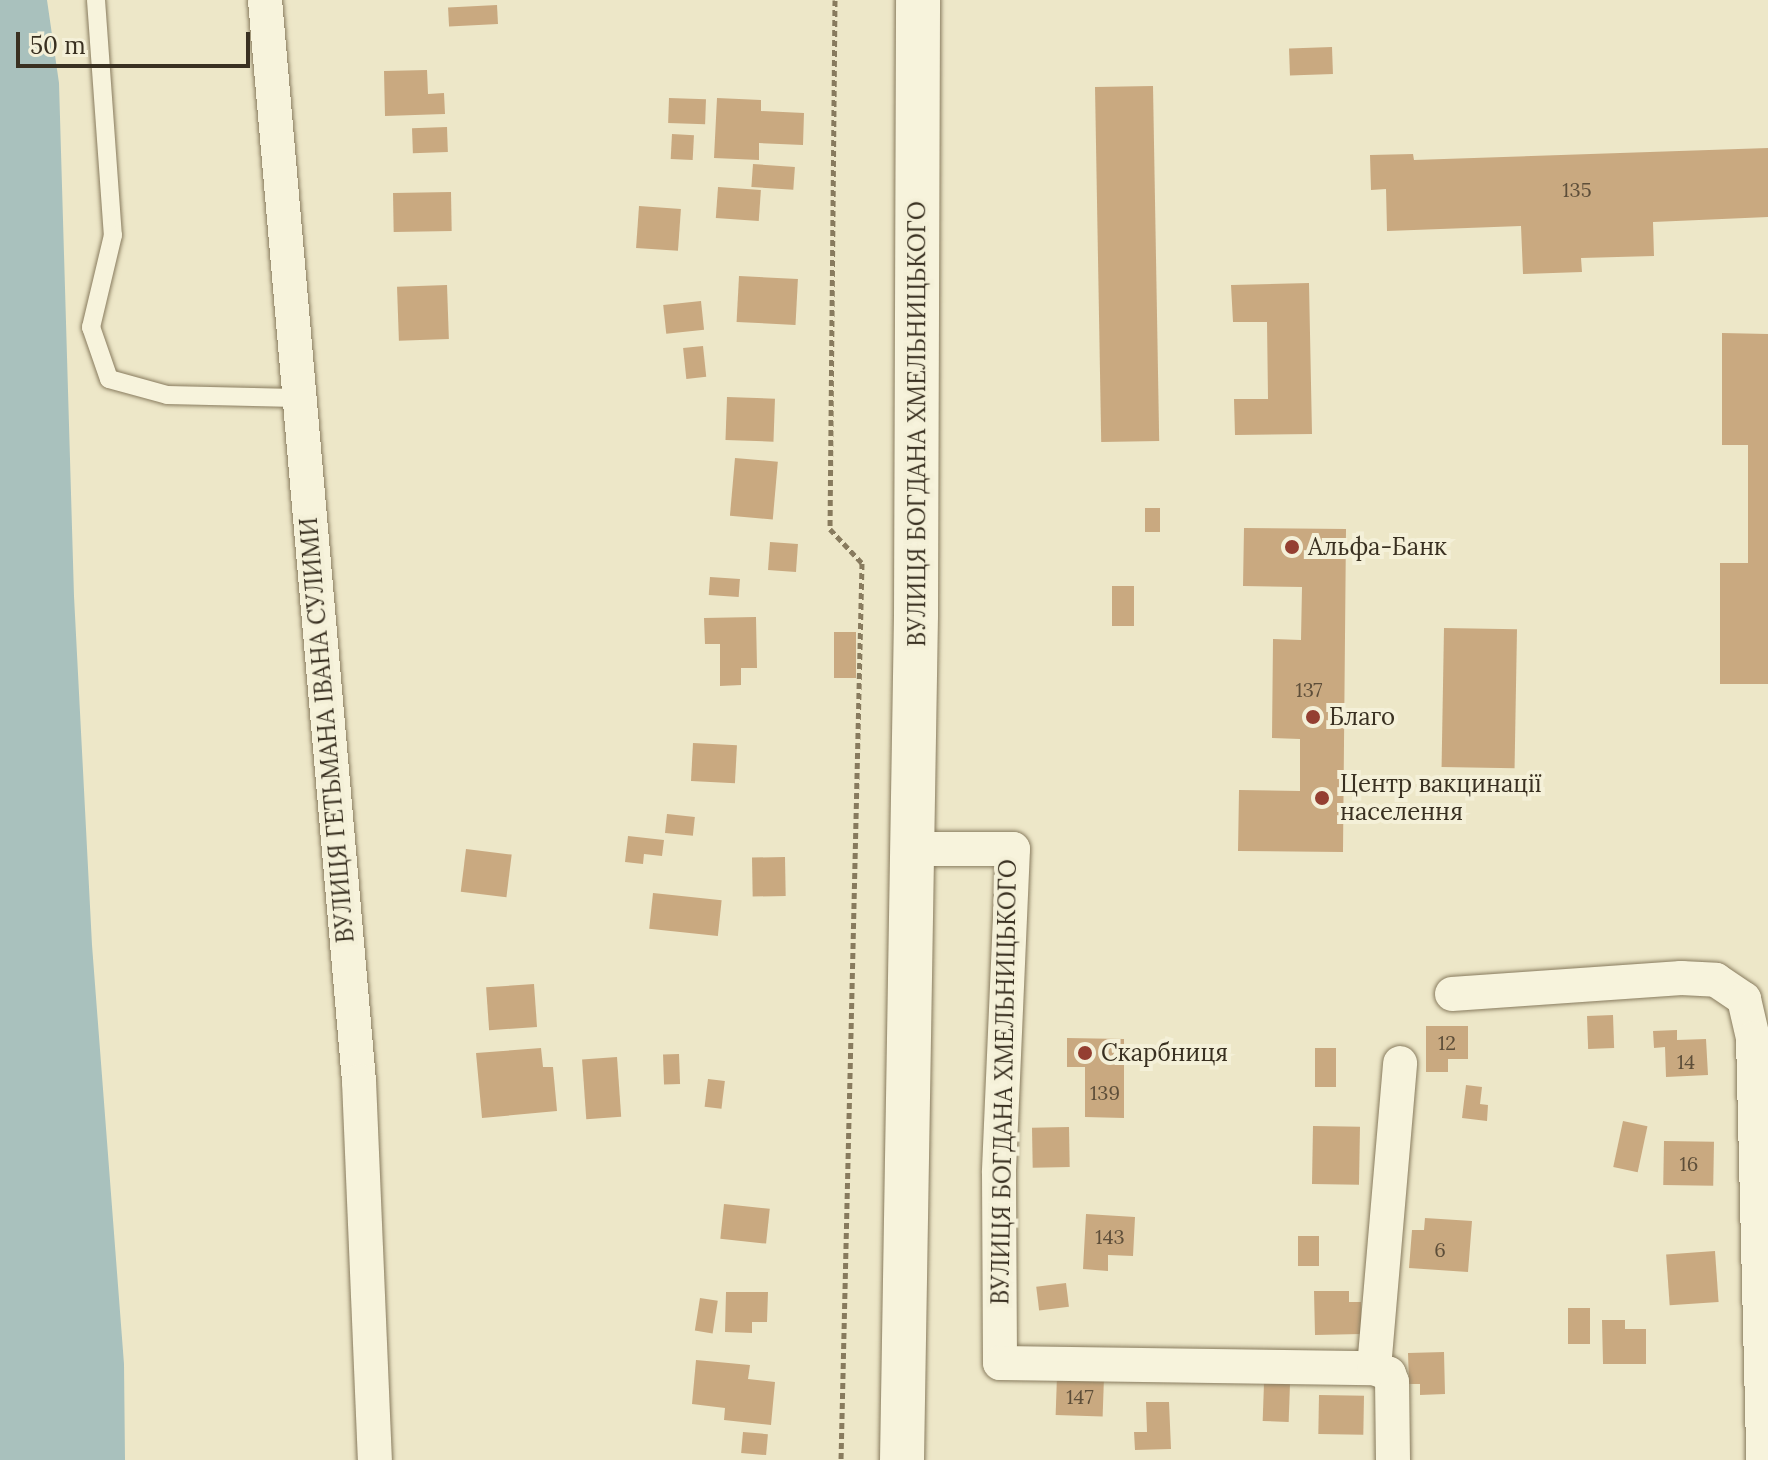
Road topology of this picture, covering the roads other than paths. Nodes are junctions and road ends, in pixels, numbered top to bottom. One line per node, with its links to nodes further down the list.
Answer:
1 (96, 0): 4 (lane)
2 (265, 0): 4 (street, ВУЛИЦЯ ГЕТЬМАНА ІВАНА СУЛИМИ)
3 (918, 0): 5 (main road, ВУЛИЦЯ БОГДАНА ХМЕЛЬНИЦЬКОГО)
4 (296, 398): 9 (street, ВУЛИЦЯ ГЕТЬМАНА ІВАНА СУЛИМИ)
5 (912, 849): 8 (street, ВУЛИЦЯ БОГДАНА ХМЕЛЬНИЦЬКОГО); 10 (main road, ВУЛИЦЯ БОГДАНА ХМЕЛЬНИЦЬКОГО)
6 (1452, 994): 12 (street)
7 (1400, 1063): 8 (street)
8 (1374, 1368): 11 (street)
9 (375, 1460)
10 (902, 1460)
11 (1393, 1460)
12 (1763, 1460)

